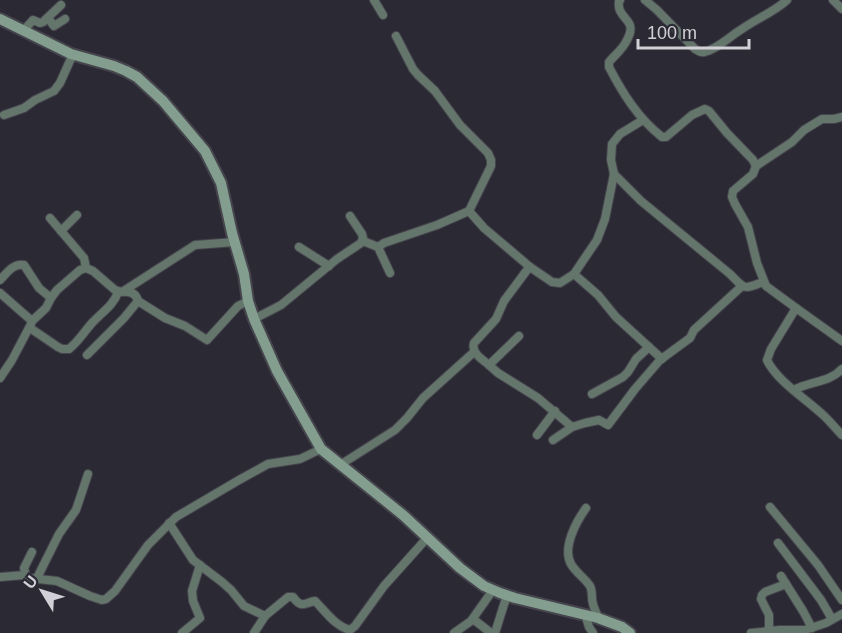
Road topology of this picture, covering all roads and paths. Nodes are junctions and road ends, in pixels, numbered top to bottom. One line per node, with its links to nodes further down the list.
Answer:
1 (374, 0): 8 (street)
2 (620, 0): 17 (street)
3 (645, 0): 4 (street)
4 (787, 0)
5 (832, 0): 7 (street)
6 (61, 4): 9 (street)
7 (842, 9)
8 (383, 15)
9 (48, 18): 11 (street); 12 (street)
10 (0, 19): 12 (street)
11 (65, 19)
12 (23, 31): 14 (street)
13 (396, 36): 20 (street)
14 (73, 54): 15 (street); 25 (street)
15 (4, 115)
16 (842, 117): 18 (street)
17 (643, 120): 18 (street); 19 (street)
18 (756, 166): 35 (street)
19 (614, 174): 33 (street); 36 (street)
20 (469, 211): 28 (street); 30 (street)
21 (77, 215): 24 (street)
22 (350, 216): 26 (street)
23 (50, 218): 24 (street)
24 (61, 231): 31 (street)
25 (232, 232): 37 (street); 41 (street)
26 (363, 241): 28 (street); 29 (street)
27 (299, 247): 29 (street)
28 (378, 247): 32 (street)
29 (329, 266): 43 (street)
30 (530, 267): 33 (street); 48 (street)
31 (86, 268): 37 (street); 39 (street)
32 (390, 273)
33 (574, 274): 47 (street)
34 (0, 280): 39 (street)
35 (763, 282): 36 (street); 42 (street)
36 (742, 286): 50 (street)
37 (120, 292): 40 (street); 44 (street)
38 (0, 293): 44 (street)
39 (51, 298): 44 (street)
40 (138, 301): 41 (street); 49 (street)
41 (248, 302): 43 (street)
42 (796, 308): 46 (street); 54 (street)
43 (254, 320): 61 (street)
44 (31, 324): 53 (street)
45 (519, 336): 51 (street)
46 (842, 340)
47 (649, 347): 50 (street); 55 (street)
48 (474, 352): 51 (street); 62 (street)
49 (87, 355)
50 (662, 359): 57 (street)
51 (489, 365): 56 (street)
52 (842, 369): 54 (street)
53 (0, 378)
54 (794, 390): 59 (street)
55 (592, 394)
56 (555, 411): 57 (street); 58 (street)
57 (572, 427): 60 (street)
58 (537, 435)
59 (842, 435)
60 (553, 440)
61 (321, 449): 62 (street); 66 (street)
62 (340, 465): 67 (street)
63 (88, 474): 74 (street)
64 (770, 507): 78 (street)
65 (586, 508): 82 (street)
66 (169, 524): 70 (street); 74 (street)
67 (427, 538): 76 (street); 81 (street)
68 (778, 543): 84 (street)
69 (32, 552): 71 (street)
70 (200, 565): 81 (street); 87 (street)
71 (25, 574): 73 (street); 74 (street)
72 (781, 576): 75 (street)
73 (0, 577)
74 (36, 579)
75 (786, 584): 85 (street); 86 (street)
76 (493, 590): 77 (street); 83 (street)
77 (507, 596): 79 (street); 90 (street)
78 (842, 600)
79 (585, 614): 82 (street); 91 (street)
80 (842, 614): 84 (street)
81 (265, 616): 88 (street)
82 (598, 618): 92 (street)
83 (473, 619): 89 (street); 90 (street)
84 (832, 620): 85 (street)
85 (812, 628): 86 (street)
86 (769, 632): 93 (street)
87 (182, 633)
88 (254, 633)
89 (454, 633)
90 (493, 633)
91 (592, 633)
92 (630, 633)
93 (751, 633)

